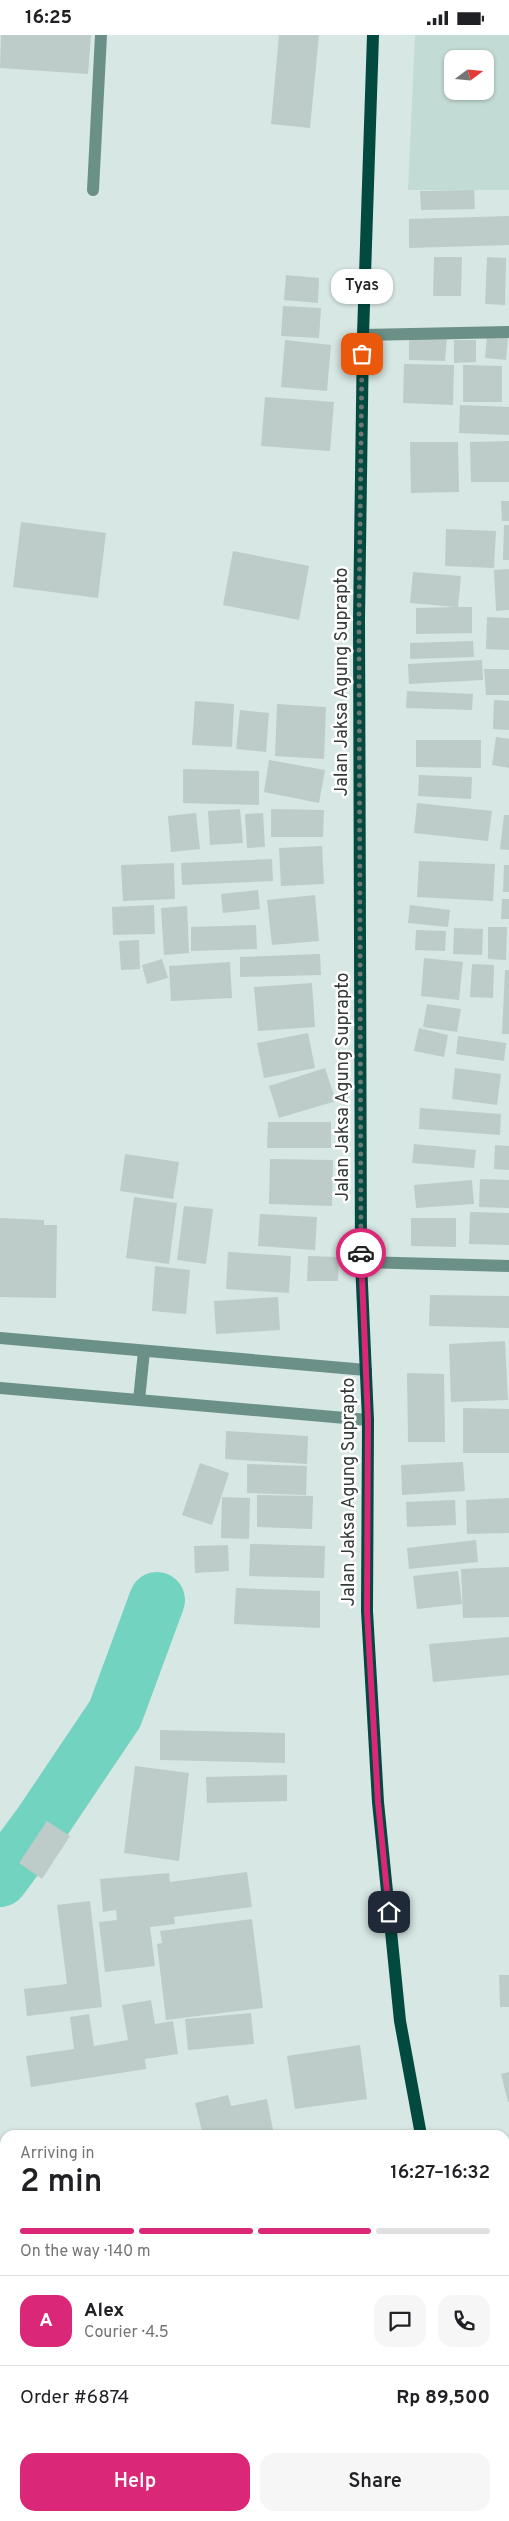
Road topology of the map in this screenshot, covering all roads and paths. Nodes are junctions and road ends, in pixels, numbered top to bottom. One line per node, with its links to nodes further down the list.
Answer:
1 (101, 35): 3 (street)
2 (373, 35): 5 (main road, Jalan Jaksa Agung Suprapto)
3 (93, 189)
4 (509, 332): 5 (street)
5 (363, 335): 6 (main road, Jalan Jaksa Agung Suprapto)
6 (361, 1262): 7 (street); 10 (main road, Jalan Jaksa Agung Suprapto)
7 (509, 1266)
8 (0, 1339): 9 (street)
9 (144, 1351): 10 (street); 12 (street)
10 (366, 1369): 13 (main road, Jalan Jaksa Agung Suprapto)
11 (0, 1387): 12 (street)
12 (139, 1400): 13 (street)
13 (368, 1420): 14 (main road, Jalan Jaksa Agung Suprapto)
14 (420, 2130)

